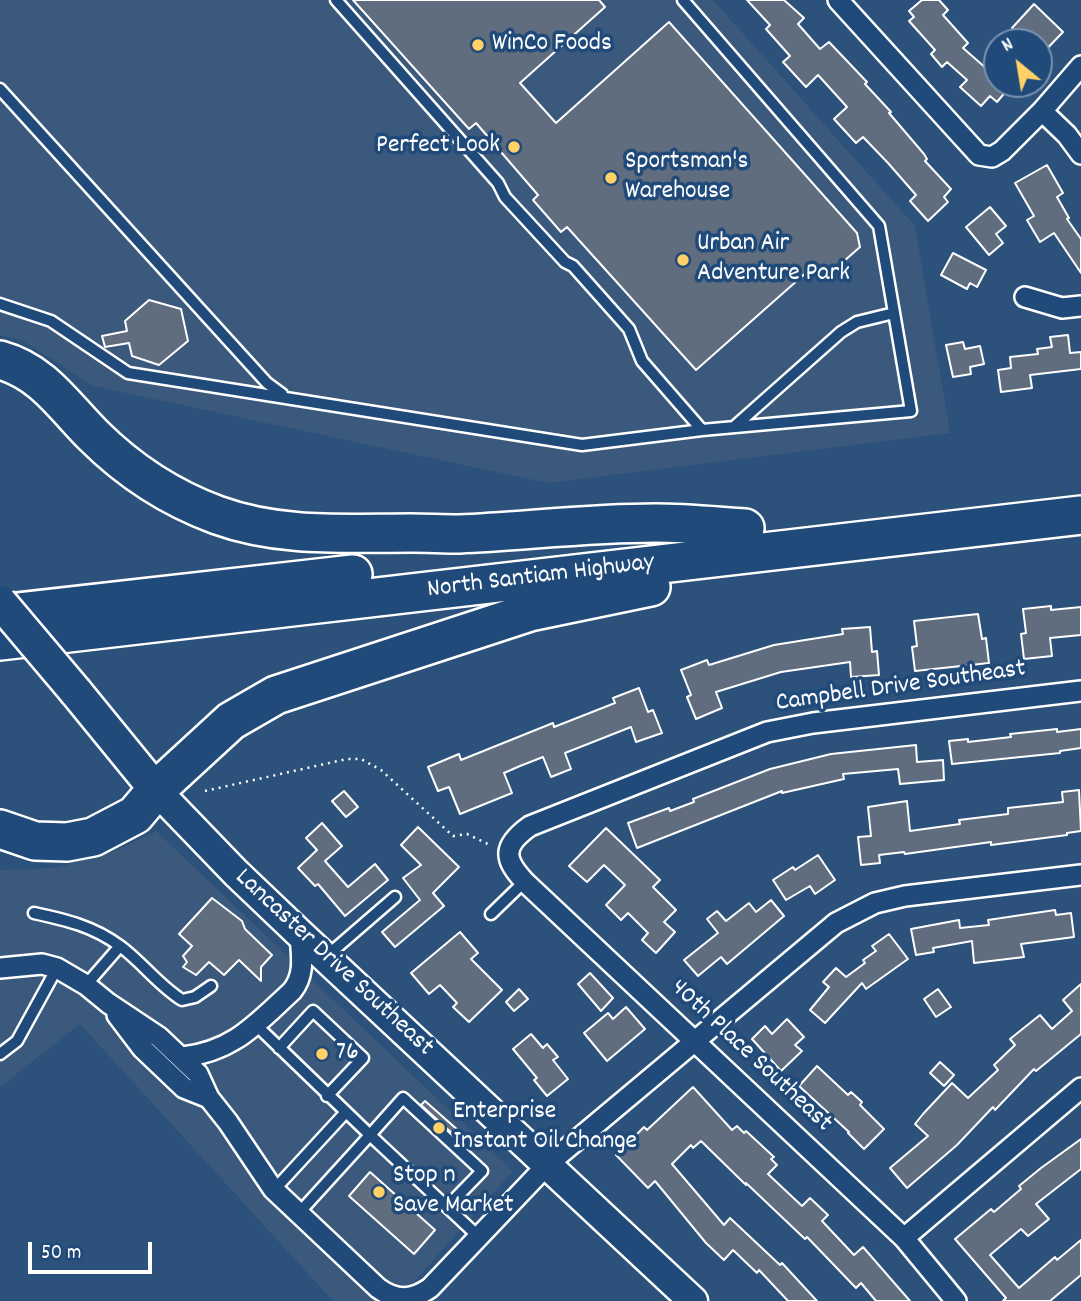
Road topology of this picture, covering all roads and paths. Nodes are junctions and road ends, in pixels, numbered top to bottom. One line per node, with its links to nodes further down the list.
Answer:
1 (336, 0): 15 (lane)
2 (683, 0): 11 (lane)
3 (838, 0): 6 (street)
4 (1081, 66): 6 (street)
5 (0, 89): 13 (lane)
6 (1042, 111): 7 (street)
7 (1081, 154)
8 (1025, 297): 10 (street)
9 (0, 304): 13 (lane)
10 (1081, 306)
11 (894, 313): 14 (lane); 14 (lane)
12 (0, 360): 18 (highway)
13 (284, 396): 15 (lane)
14 (735, 427): 15 (lane)
15 (702, 430)
16 (1081, 489): 18 (highway, North Santiam Highway)
17 (1081, 515): 19 (highway, North Santiam Highway)
18 (745, 528): 21 (highway, North Santiam Highway)
19 (884, 537): 22 (highway, North Santiam Highway); 24 (highway)
20 (0, 601): 24 (main road, Lancaster Drive Southeast, bridge)
21 (0, 614)
22 (0, 641)
23 (1081, 691): 27 (street, Campbell Drive Southeast)
24 (156, 790): 26 (highway); 33 (main road, Lancaster Drive Southeast)
25 (205, 791): 27 (path)
26 (0, 829)
27 (508, 853): 29 (street, 40th Place Southeast)
28 (1081, 875): 42 (street)
29 (525, 881): 32 (lane); 42 (street, 40th Place Southeast)
30 (396, 897): 35 (lane)
31 (34, 913): 34 (lane)
32 (491, 914)
33 (300, 934): 35 (main road, Lancaster Drive Southeast); 41 (street)
34 (120, 946): 38 (lane); 39 (lane)
35 (325, 958): 51 (main road, Lancaster Drive Southeast)
36 (0, 968): 37 (street)
37 (57, 968): 38 (street); 44 (lane)
38 (86, 985): 40 (street)
39 (211, 986)
40 (108, 1003): 45 (street); 48 (street)
41 (256, 1025): 43 (lane); 45 (street)
42 (694, 1041): 51 (street); 56 (street, 40th Place Southeast)
43 (279, 1048): 47 (lane); 47 (lane)
44 (0, 1054)
45 (183, 1057): 48 (street)
46 (1081, 1088): 56 (street)
47 (327, 1096): 49 (lane)
48 (209, 1098): 52 (street)
49 (346, 1112): 50 (lane); 52 (lane)
50 (370, 1135): 53 (lane); 53 (lane); 54 (lane)
51 (547, 1165): 55 (street); 57 (main road, Lancaster Drive Southeast)
52 (274, 1189): 54 (street)
53 (447, 1207): 55 (lane)
54 (298, 1214): 55 (street)
55 (479, 1237)
56 (904, 1238): 58 (street, 40th Place Southeast)
57 (693, 1301)
58 (956, 1301)

